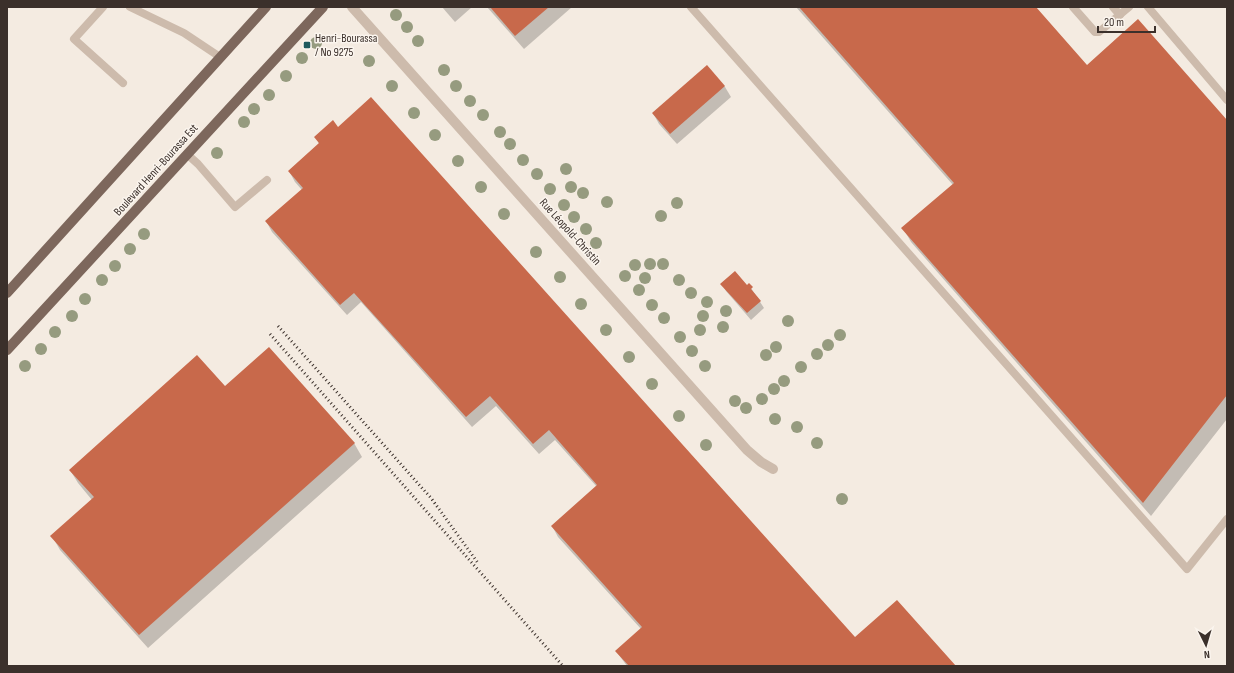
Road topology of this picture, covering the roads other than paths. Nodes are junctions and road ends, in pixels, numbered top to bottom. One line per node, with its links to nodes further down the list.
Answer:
1 (103, 7): 13 (lane)
2 (130, 7): 12 (lane)
3 (266, 7): 12 (main road)
4 (323, 7): 15 (main road, Boulevard Henri-Bourassa Est)
5 (352, 7): 19 (street, Rue Léopold-Christin)
6 (691, 7): 20 (lane)
7 (1073, 7): 11 (lane)
8 (1113, 7): 11 (lane)
9 (1129, 7): 11 (lane)
10 (1148, 7): 14 (lane)
11 (1120, 15)
12 (220, 57): 17 (main road)
13 (123, 83)
14 (1227, 100)
15 (188, 154): 16 (lane); 18 (main road, Boulevard Henri-Bourassa Est)
16 (267, 180)
17 (7, 293)
18 (7, 350)
19 (773, 469)
20 (1227, 519)

